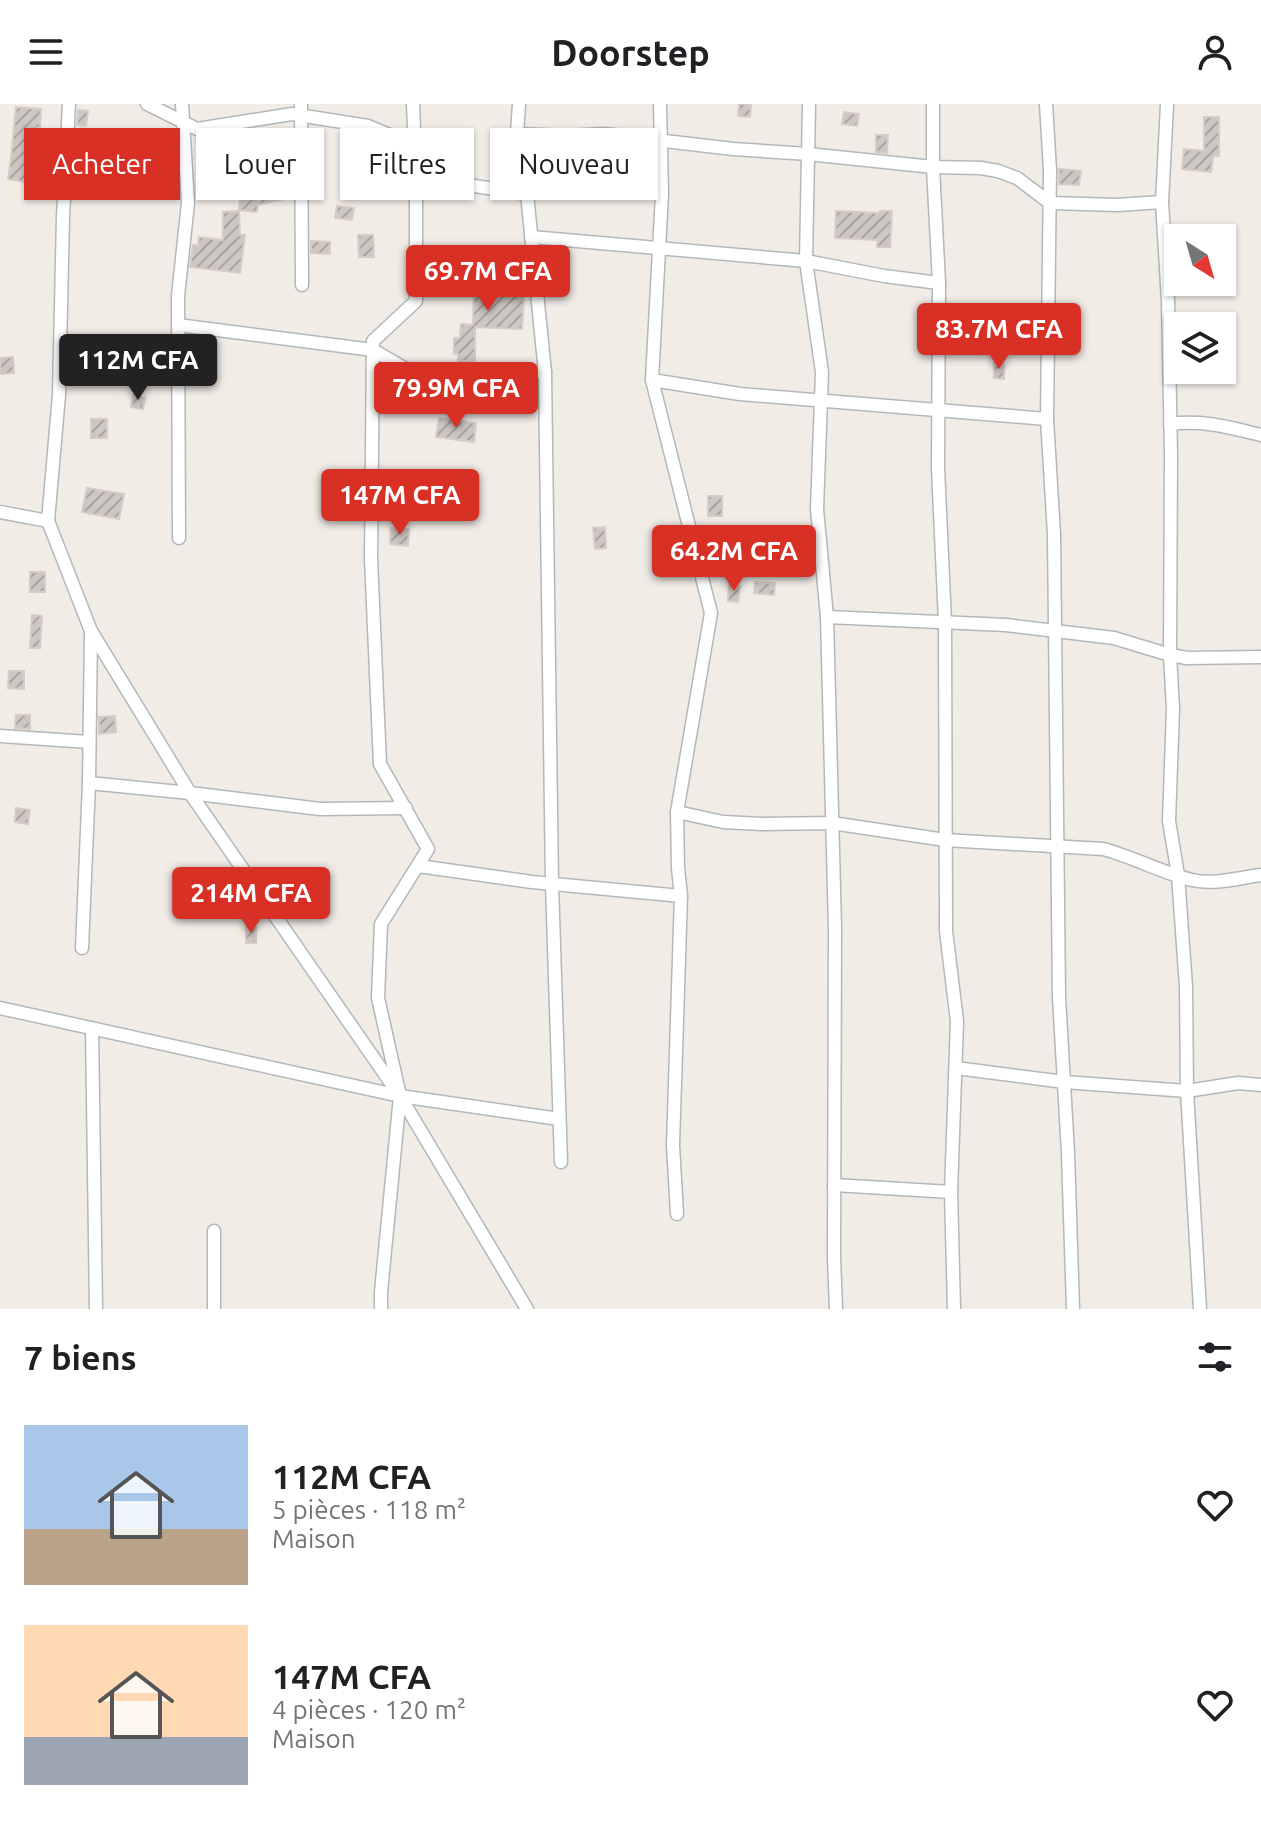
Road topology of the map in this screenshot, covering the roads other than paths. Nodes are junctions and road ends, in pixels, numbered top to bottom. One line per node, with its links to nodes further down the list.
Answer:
1 (69, 104): 39 (street)
2 (147, 104): 12 (street)
3 (182, 104): 12 (street)
4 (413, 104): 14 (street)
5 (519, 104): 15 (street)
6 (660, 104): 17 (street)
7 (809, 104): 18 (street)
8 (933, 104): 19 (street)
9 (1046, 104): 23 (street)
10 (1167, 104): 22 (street)
11 (302, 110): 12 (street); 13 (street); 28 (street)
12 (182, 121): 29 (street)
13 (373, 128)
14 (413, 128)
15 (517, 128)
16 (658, 141): 17 (street)
17 (662, 141): 18 (street); 25 (street)
18 (808, 154): 19 (street); 26 (street)
19 (933, 167): 23 (street); 27 (street)
20 (416, 200): 30 (street)
21 (528, 200): 24 (street)
22 (1162, 202): 23 (street); 36 (street)
23 (1050, 203): 35 (street)
24 (531, 237): 25 (street); 31 (street)
25 (660, 249): 26 (street); 32 (street)
26 (806, 261): 27 (street); 33 (street)
27 (939, 283): 34 (street)
28 (302, 285)
29 (178, 325): 30 (street); 40 (street)
30 (373, 350): 31 (street); 51 (street)
31 (545, 372): 59 (street)
32 (652, 380): 33 (street); 52 (street)
33 (821, 400): 34 (street); 41 (street)
34 (939, 410): 35 (street); 42 (street)
35 (1047, 419): 43 (street)
36 (1170, 424): 37 (street); 45 (street)
37 (1261, 435)
38 (0, 512): 39 (street)
39 (48, 521): 44 (street)
40 (179, 538)
41 (827, 617): 42 (street); 53 (street)
42 (945, 622): 43 (street); 54 (street)
43 (1055, 630): 45 (street); 55 (street)
44 (91, 631): 48 (street); 50 (street)
45 (1170, 655): 46 (street); 57 (street)
46 (1261, 657)
47 (0, 736): 48 (street)
48 (89, 742): 49 (street)
49 (89, 783): 50 (street); 61 (street)
50 (190, 793): 51 (street); 68 (street)
51 (406, 808): 56 (street)
52 (677, 812): 53 (street); 60 (street)
53 (832, 823): 54 (street); 71 (street)
54 (945, 840): 55 (street); 64 (street)
55 (1057, 847): 57 (street); 65 (street)
56 (418, 866): 59 (street); 68 (street)
57 (1178, 875): 58 (street); 67 (street)
58 (1261, 875)
59 (552, 884): 60 (street); 69 (street)
60 (681, 896): 73 (street)
61 (82, 948)
62 (0, 1008): 63 (street)
63 (92, 1028): 68 (street); 75 (street)
64 (956, 1068): 65 (street); 72 (street)
65 (1064, 1082): 67 (street); 81 (street)
66 (1261, 1085): 67 (street)
67 (1187, 1091): 82 (street)
68 (400, 1096): 69 (street); 77 (street); 78 (street)
69 (559, 1119): 70 (street)
70 (561, 1162)
71 (834, 1185): 72 (street); 79 (street)
72 (951, 1192): 80 (street)
73 (677, 1214)
74 (214, 1231): 76 (street)
75 (96, 1309)
76 (214, 1309)
77 (381, 1309)
78 (527, 1309)
79 (836, 1309)
80 (954, 1309)
81 (1073, 1309)
82 (1200, 1309)

